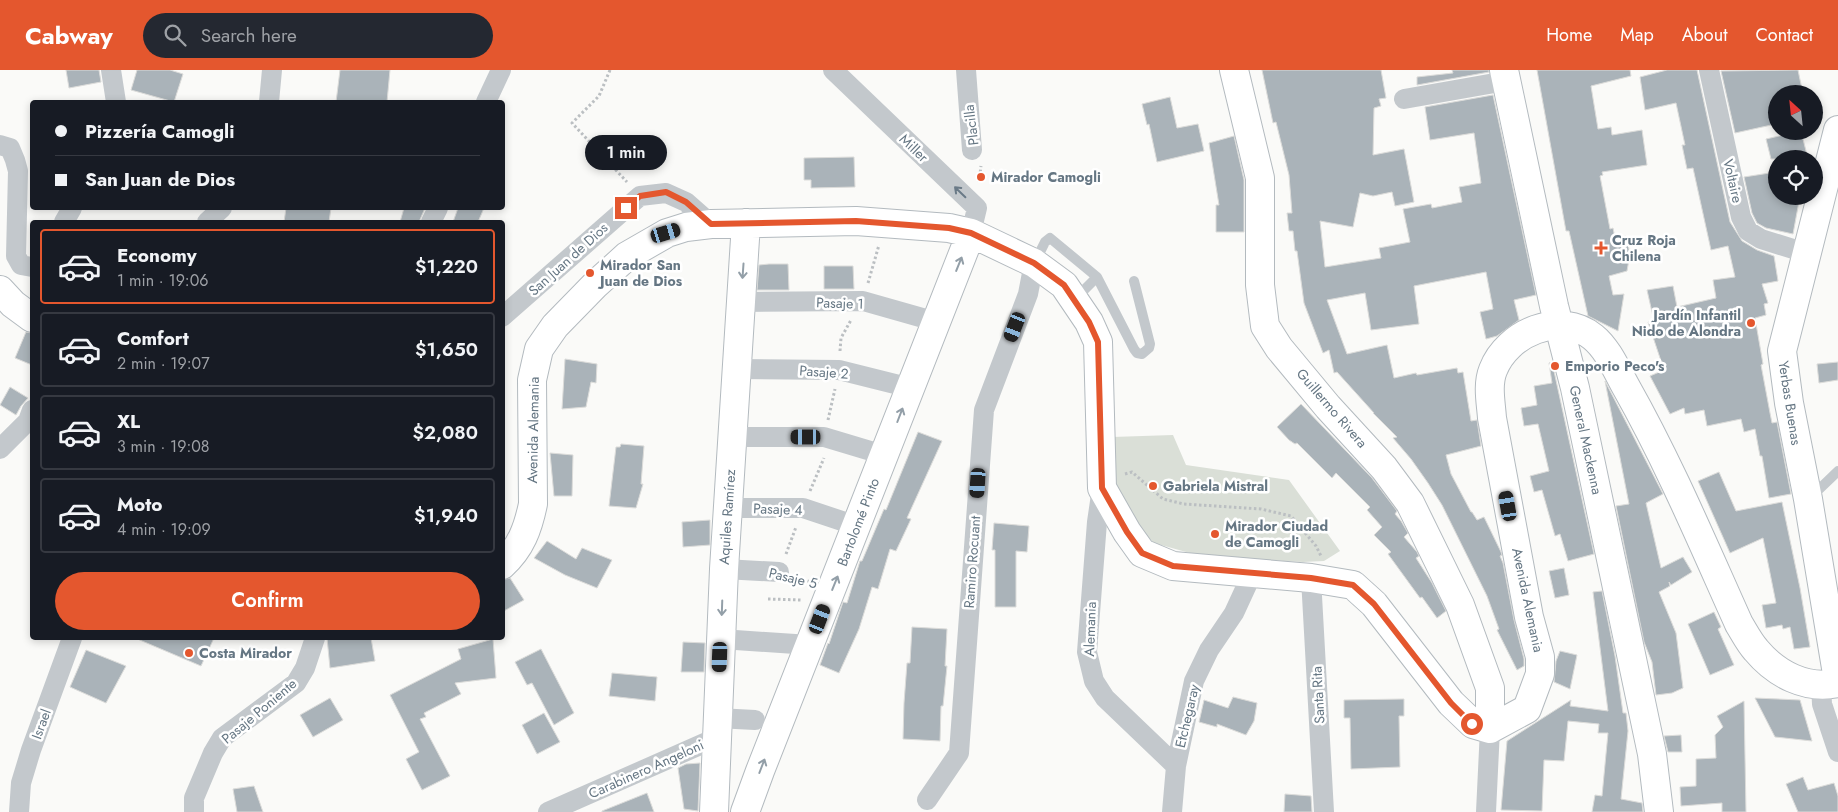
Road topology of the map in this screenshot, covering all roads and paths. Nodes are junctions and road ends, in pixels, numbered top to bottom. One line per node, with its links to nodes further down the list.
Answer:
1 (111, 70): 11 (street)
2 (272, 70): 12 (street)
3 (501, 70): 13 (street)
4 (610, 70): 17 (path)
5 (833, 70): 20 (street, Miller, one-way to 5)
6 (966, 70): 16 (street, Placilla)
7 (1234, 70): 67 (main road, Guillermo Rivera)
8 (1709, 70): 24 (street, Voltaire)
9 (1505, 76): 10 (street); 36 (main road, General Mackenna)
10 (1404, 99)
11 (116, 100)
12 (269, 100)
13 (487, 100)
14 (1838, 130): 24 (main road, Yerbas Buenas)
15 (0, 145): 26 (street)
16 (972, 150): 20 (path, Placilla)
17 (640, 196): 23 (street); 33 (street, San Juan de Dios)
18 (220, 210): 19 (street)
19 (209, 220)
20 (974, 220): 22 (main road, Avenida Alemania); 25 (main road, Avenida Alemania); 35 (main road, Bartolomé Pinto, one-way to 20)
21 (746, 223): 22 (main road, Avenida Alemania); 23 (main road, Avenida Alemania); 32 (main road, Aquiles Ramírez, one-way to 32)
22 (885, 223): 31 (path)
23 (711, 224): 52 (main road, Avenida Alemania)
24 (1806, 253): 48 (main road, Yerbas Buenas)
25 (1034, 263): 27 (lane); 30 (main road, Avenida Alemania); 70 (street, Ramiro Rocuant)
26 (30, 266)
27 (1097, 277): 28 (lane); 30 (lane)
28 (1134, 281)
29 (0, 290): 34 (main road)
30 (1074, 300): 47 (main road, Avenida Alemania)
31 (863, 301): 32 (street, Pasaje 1); 35 (street, Pasaje 1); 38 (path)
32 (740, 302): 37 (main road, Aquiles Ramírez)
33 (505, 314)
34 (30, 317)
35 (936, 322): 39 (main road, Bartolomé Pinto)
36 (1558, 324): 64 (main road); 67 (main road, Avenida Alemania); 79 (main road, General Mackenna)
37 (736, 369): 38 (street, Pasaje 2); 41 (main road, Aquiles Ramírez)
38 (839, 370): 39 (street, Pasaje 2); 42 (path)
39 (911, 388): 44 (main road, Bartolomé Pinto, one-way to 39)
40 (30, 416): 43 (street)
41 (732, 437): 42 (street); 49 (main road, Aquiles Ramírez)
42 (824, 438): 44 (street); 50 (path)
43 (0, 450)
44 (884, 455): 51 (main road, Bartolomé Pinto)
45 (1838, 471): 48 (lane)
46 (1132, 472): 54 (path)
47 (1102, 488): 56 (main road, Avenida Alemania); 69 (street, Alemania)
48 (1808, 499): 64 (main road, Yerbas Buenas)
49 (727, 508): 50 (street, Pasaje 4); 53 (main road, Aquiles Ramírez)
50 (804, 508): 51 (street, Pasaje 4); 55 (path)
51 (857, 526): 57 (main road, Bartolomé Pinto, one-way to 51)
52 (505, 561)
53 (724, 569): 55 (street, Pasaje 5); 60 (main road, Aquiles Ramírez, one-way to 60)
54 (1318, 570): 56 (main road, Avenida Alemania); 67 (main road, Avenida Alemania); 77 (street, Santa Rita)
55 (779, 572): 57 (path, Pasaje 5)
56 (1252, 574): 69 (street, Etchegaray)
57 (832, 588): 63 (main road, Bartolomé Pinto)
58 (768, 599): 59 (path, Pasaje 5)
59 (799, 599)
60 (721, 639): 63 (street); 66 (main road, Aquiles Ramírez)
61 (71, 640): 71 (street, Israel)
62 (314, 640): 72 (street, Pasaje Poniente)
63 (810, 645): 75 (main road, Bartolomé Pinto, one-way to 63)
64 (1832, 683): 68 (street, Yerbas Buenas)
65 (755, 720): 66 (street)
66 (717, 728): 73 (street, Carabinero Angeloni); 74 (main road, Aquiles Ramírez)
67 (1490, 728): 78 (street)
68 (1838, 752)
69 (1176, 766): 76 (street, Etchegaray)
70 (927, 800)
71 (19, 812)
72 (194, 812)
73 (548, 812)
74 (714, 812)
75 (745, 812)
76 (1172, 812)
77 (1324, 812)
78 (1486, 812)
79 (1659, 812)

